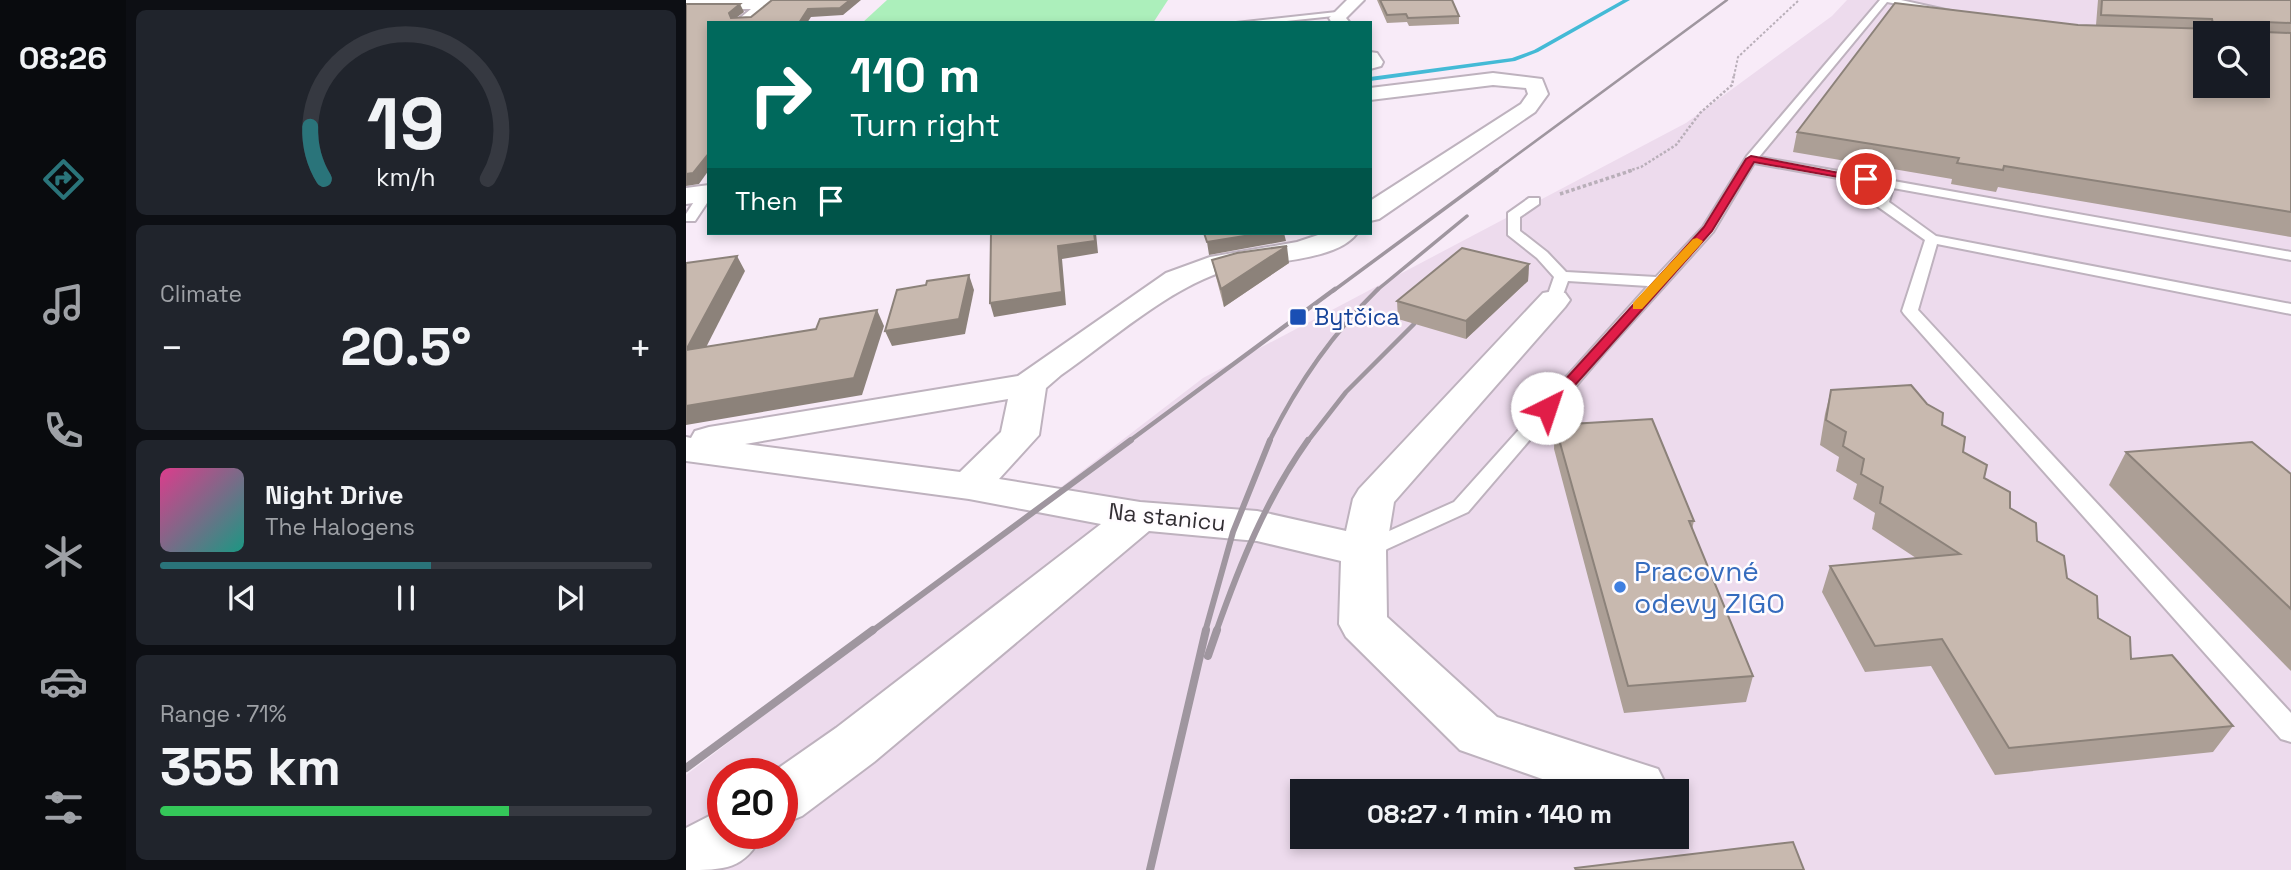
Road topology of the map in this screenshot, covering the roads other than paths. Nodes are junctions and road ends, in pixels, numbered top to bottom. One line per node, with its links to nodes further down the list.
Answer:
1 (1356, 0): 6 (street)
2 (1886, 0): 5 (lane); 10 (lane)
3 (772, 2): 4 (street); 7 (street)
4 (686, 4)
5 (1968, 15)
6 (1343, 18): 8 (lane)
7 (744, 21)
8 (1281, 21)
9 (1372, 94): 13 (street)
10 (1751, 159): 11 (lane); 17 (lane)
11 (1889, 183): 15 (lane); 16 (lane)
12 (1534, 201): 18 (lane)
13 (1372, 212)
14 (1340, 235): 20 (street)
15 (1932, 239): 19 (lane); 26 (lane)
16 (2291, 256)
17 (1660, 282): 18 (lane); 25 (lane)
18 (1558, 288): 25 (street)
19 (2291, 309)
20 (1029, 385): 21 (street); 23 (street)
21 (686, 443)
22 (686, 449): 23 (street, Na stanicu)
23 (969, 486): 24 (street, Na stanicu)
24 (1140, 516): 25 (street, Na stanicu); 28 (street)
25 (1364, 551): 27 (street)
26 (2291, 731)
27 (1614, 779)
28 (798, 786)
29 (707, 848): 30 (street)
30 (686, 861)

